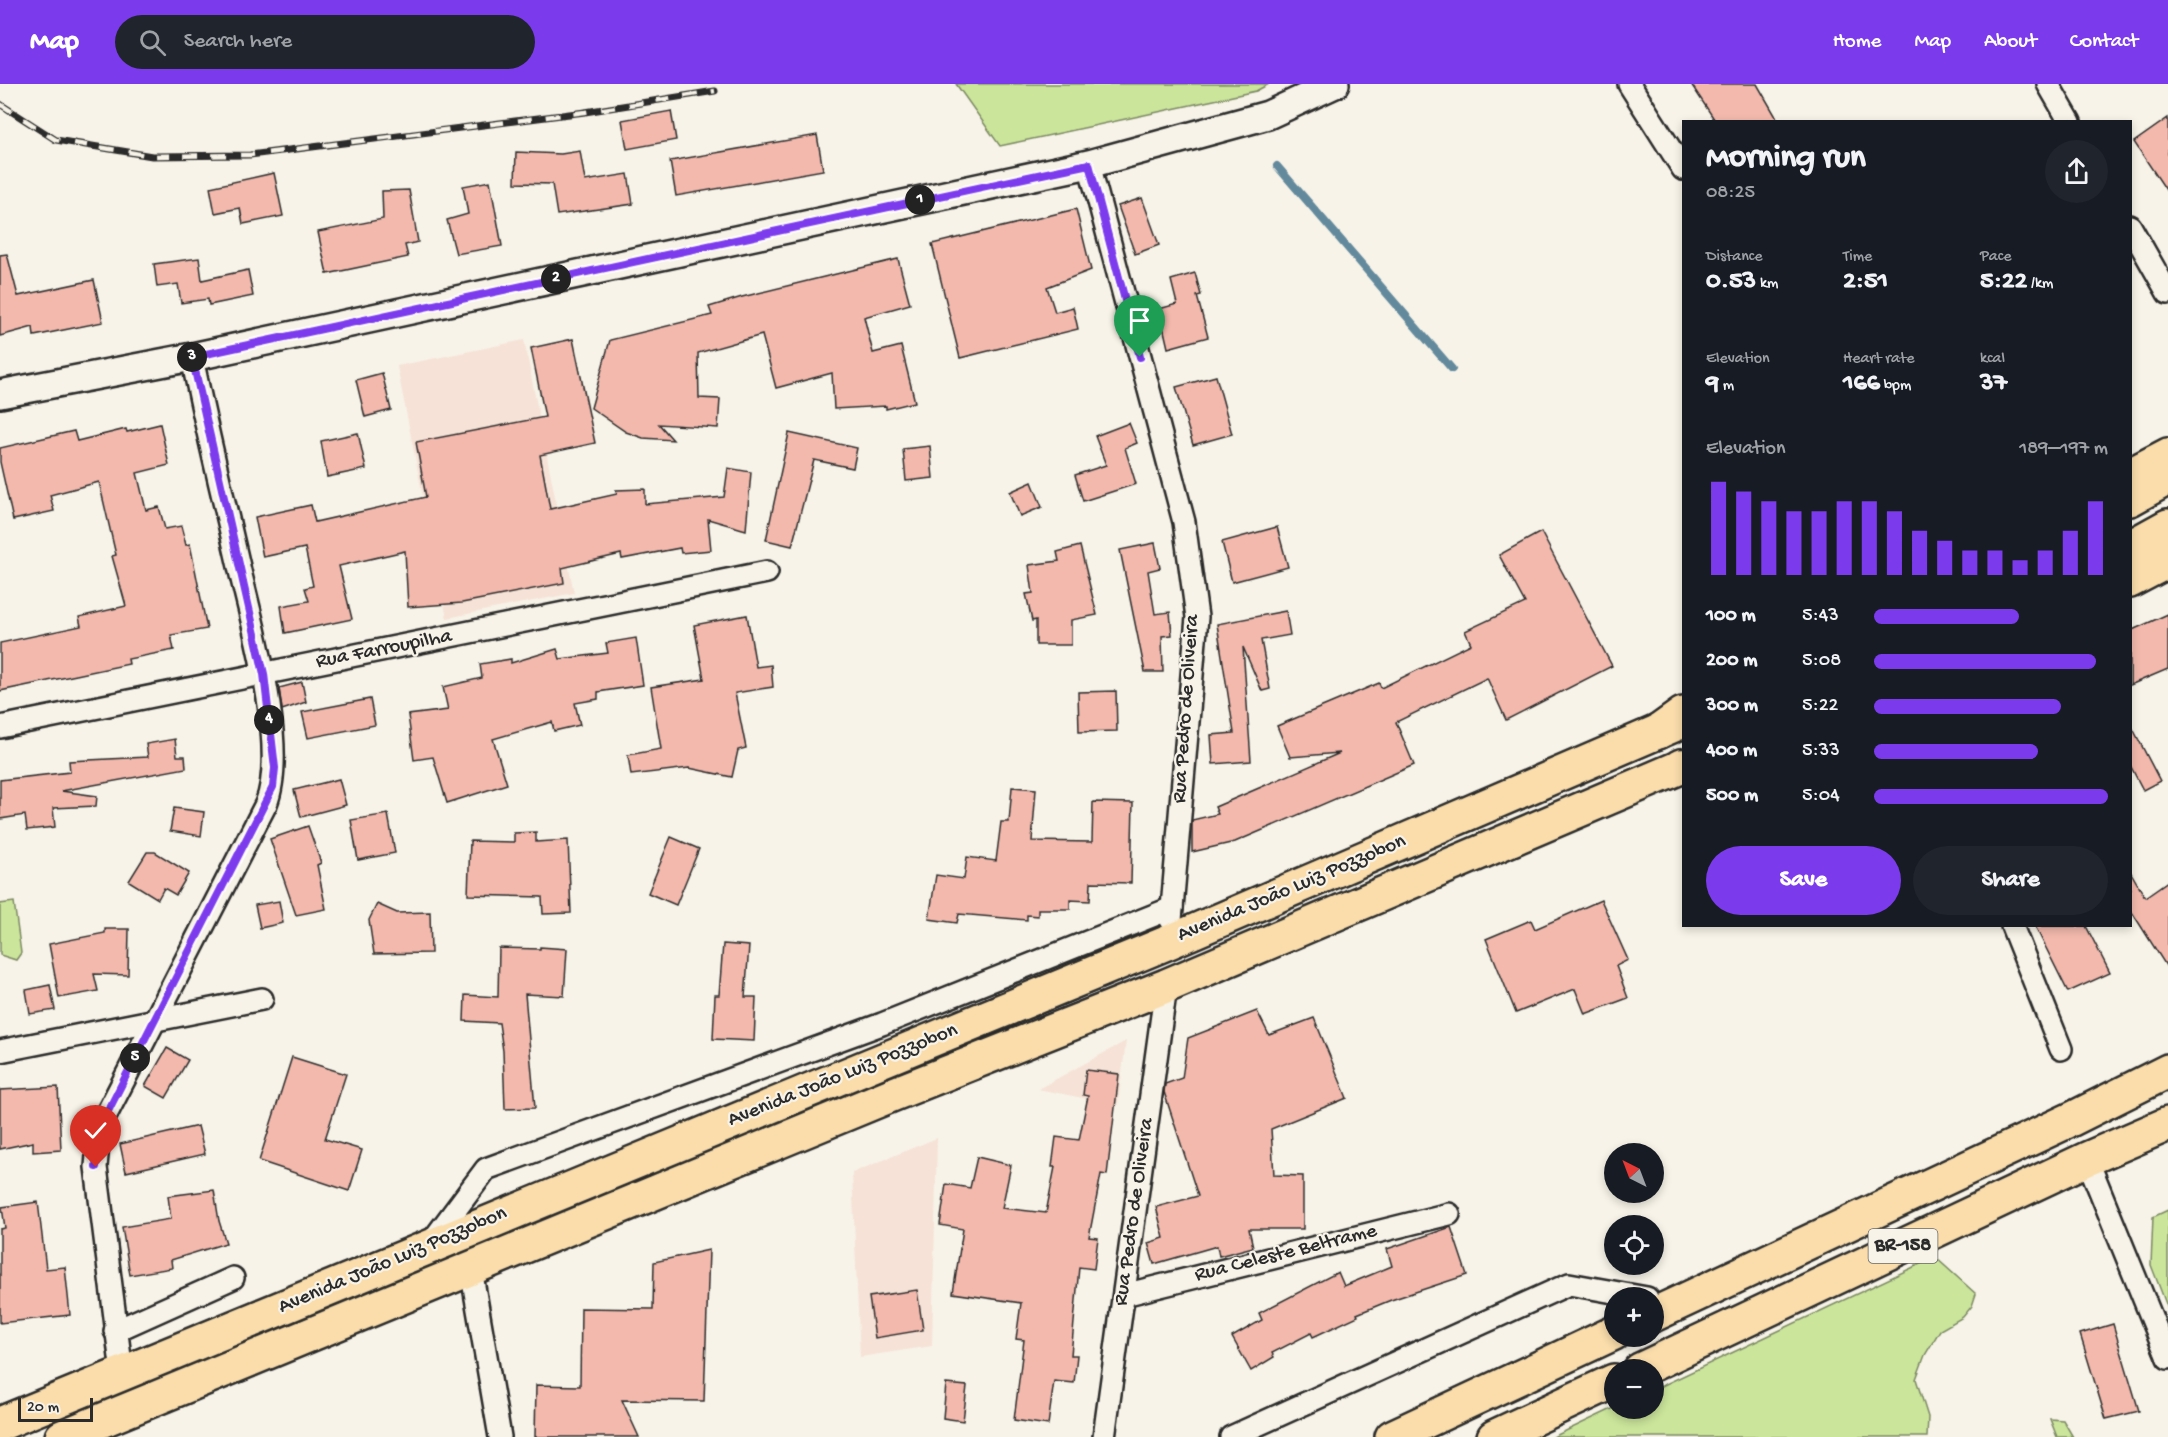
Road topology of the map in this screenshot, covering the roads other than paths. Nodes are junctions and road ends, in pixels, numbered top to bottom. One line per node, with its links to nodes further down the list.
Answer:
1 (1335, 84): 5 (street)
2 (1629, 84): 6 (street)
3 (2048, 84): 4 (street)
4 (2069, 120)
5 (1089, 164): 9 (street); 24 (street, Rua Pedro de Oliveira)
6 (1682, 167)
7 (2132, 230): 8 (street)
8 (2168, 293)
9 (192, 357): 10 (street); 20 (street)
10 (0, 394)
11 (2168, 455): 12 (main road)
12 (2132, 474)
13 (2168, 478): 14 (main road)
14 (2132, 498)
15 (2168, 526): 16 (main road)
16 (2132, 546)
17 (2168, 561): 19 (main road)
18 (767, 573): 20 (street, Rua Farroupilha)
19 (2132, 580)
20 (264, 674): 22 (street, Rua Farroupilha); 29 (street)
21 (1675, 723): 26 (main road, Avenida João Luiz Pozzobon)
22 (0, 727)
23 (1682, 766): 27 (main road, Avenida João Luiz Pozzobon)
24 (1172, 908): 26 (street, Rua Pedro de Oliveira); 36 (street)
25 (2012, 927): 30 (street)
26 (1169, 942): 36 (main road, Avenida João Luiz Pozzobon)
27 (1166, 986): 37 (main road, Avenida João Luiz Pozzobon); 40 (street, Rua Pedro de Oliveira)
28 (262, 999): 29 (street)
29 (155, 1020): 31 (street); 42 (street)
30 (2061, 1049)
31 (0, 1051)
32 (2168, 1071): 41 (main road, BR-158)
33 (2168, 1124): 34 (main road, BR-158)
34 (2087, 1159): 44 (street); 45 (main road, BR-158)
35 (1449, 1214): 40 (street, Rua Celeste Beltrame)
36 (428, 1246): 46 (main road, Avenida João Luiz Pozzobon)
37 (471, 1269): 49 (main road, Avenida João Luiz Pozzobon); 51 (street)
38 (233, 1278): 42 (street)
39 (1604, 1291): 53 (street)
40 (1124, 1294): 52 (street, Rua Pedro de Oliveira)
41 (1664, 1300)
42 (115, 1331): 46 (street)
43 (1604, 1338): 54 (main road)
44 (2168, 1358)
45 (1663, 1359)
46 (122, 1373): 48 (main road, Avenida João Luiz Pozzobon)
47 (1604, 1386): 55 (main road)
48 (0, 1424)
49 (95, 1431): 50 (main road, Avenida João Luiz Pozzobon)
50 (62, 1437)
51 (500, 1437)
52 (1104, 1437)
53 (1231, 1437)
54 (1392, 1437)
55 (1494, 1437)

